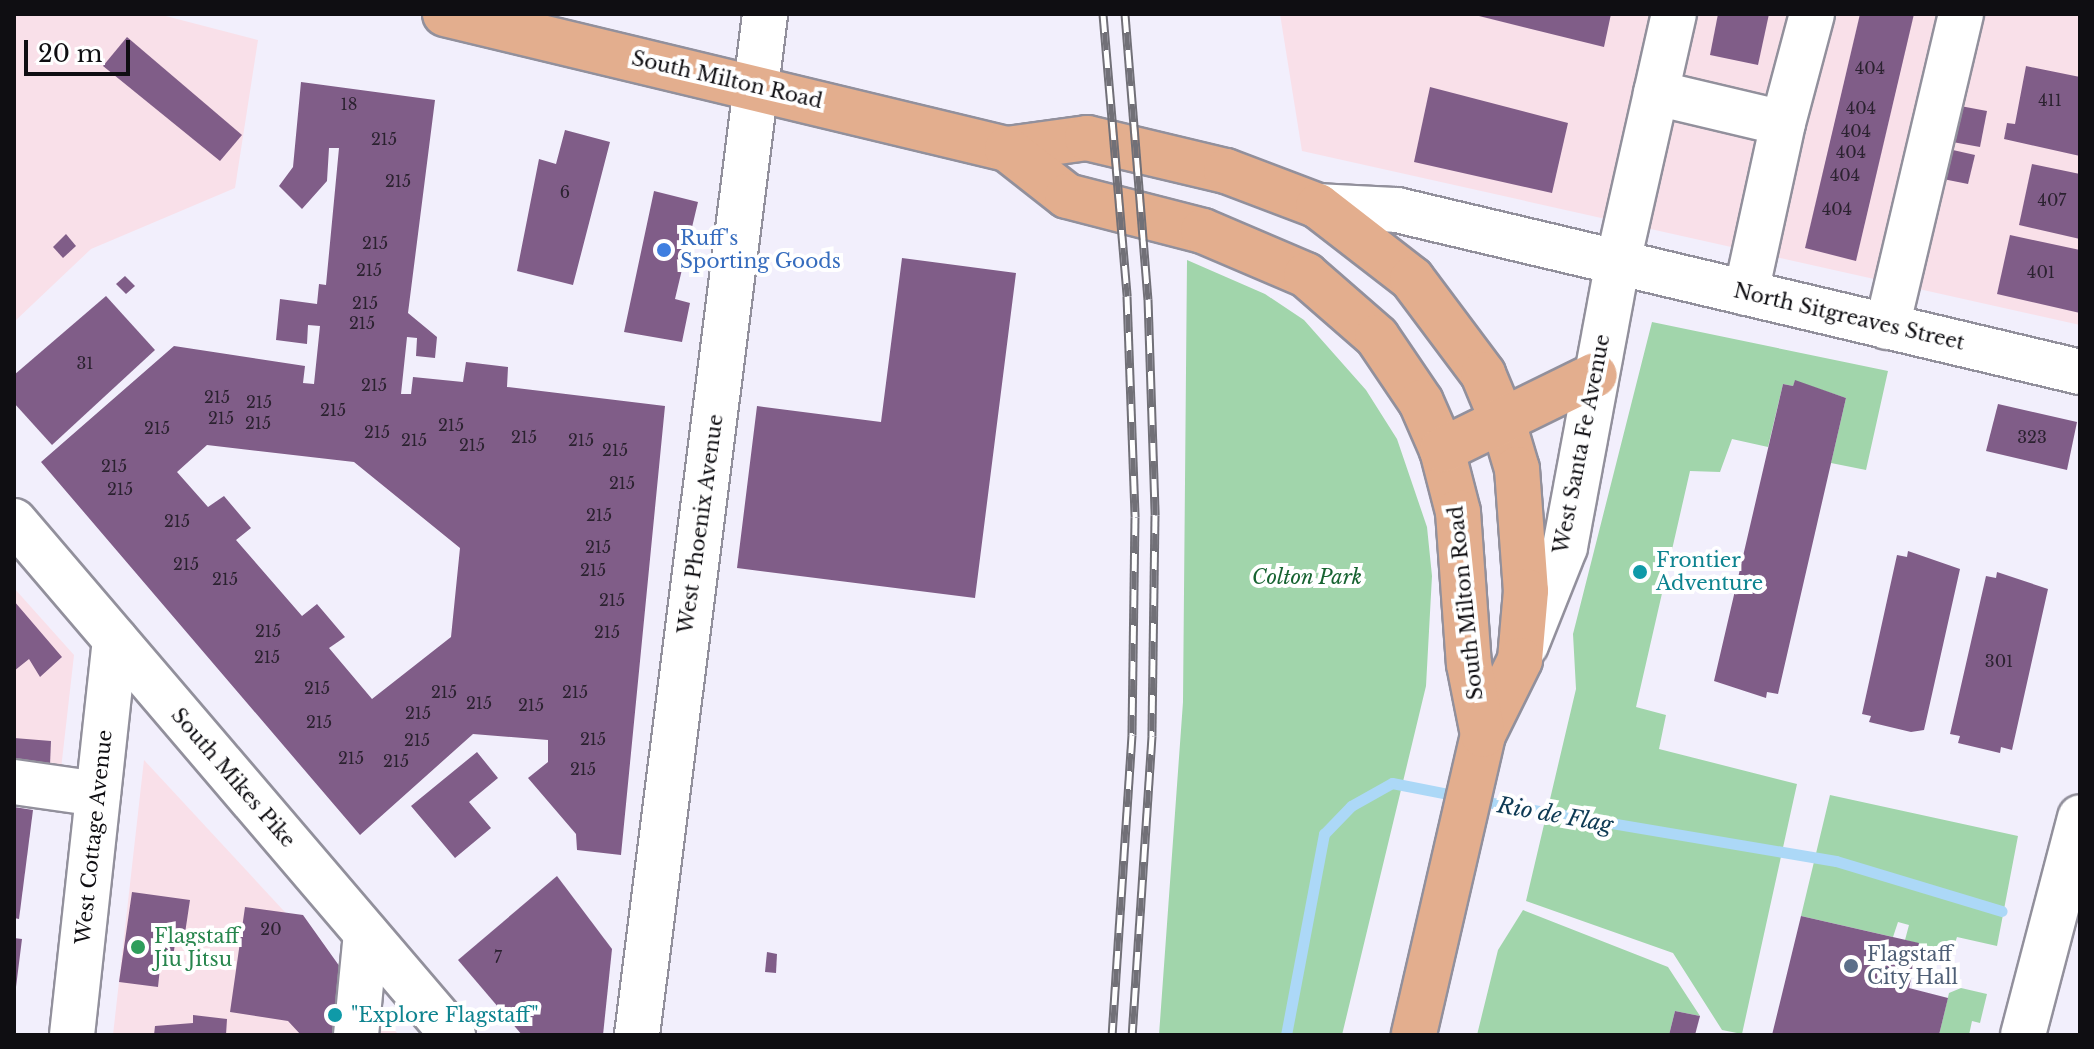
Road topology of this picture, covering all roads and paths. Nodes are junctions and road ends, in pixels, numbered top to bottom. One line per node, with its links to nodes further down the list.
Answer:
1 (445, 14): 6 (main road, South Milton Road)
2 (765, 14): 6 (street, West Phoenix Avenue)
3 (1674, 14): 7 (street, West Santa Fe Avenue)
4 (1812, 14): 8 (street)
5 (1961, 14): 13 (street)
6 (758, 86): 9 (main road, South Milton Road); 30 (street, West Phoenix Avenue)
7 (1656, 93): 8 (street); 11 (street, West Santa Fe Avenue)
8 (1783, 123): 12 (street)
9 (1007, 149): 10 (main road, South Milton Road); 17 (main road, South Milton Road)
10 (1318, 206): 11 (street); 16 (main road, South Milton Road)
11 (1618, 262): 12 (street, North Sitgreaves Street); 15 (street, West Santa Fe Avenue)
12 (1746, 293): 13 (street, North Sitgreaves Street)
13 (1887, 327): 14 (street, North Sitgreaves Street)
14 (2080, 372)
15 (1595, 375): 16 (main road); 20 (street, West Santa Fe Avenue)
16 (1503, 422): 17 (main road); 20 (main road, South Milton Road)
17 (1442, 450): 21 (main road, South Milton Road)
18 (14, 521): 19 (street, South Mikes Pike)
19 (115, 639): 23 (street, West Cottage Avenue); 25 (street, South Mikes Pike)
20 (1520, 660): 21 (main road, West Santa Fe Avenue)
21 (1483, 735): 31 (main road, West Santa Fe Avenue)
22 (14, 782): 23 (street)
23 (98, 794): 27 (street, West Cottage Avenue)
24 (2079, 826): 26 (street)
25 (366, 933): 28 (street); 29 (street, South Mikes Pike)
26 (2030, 1027)
27 (72, 1035)
28 (356, 1035)
29 (453, 1035)
30 (637, 1035)
31 (1414, 1035)

